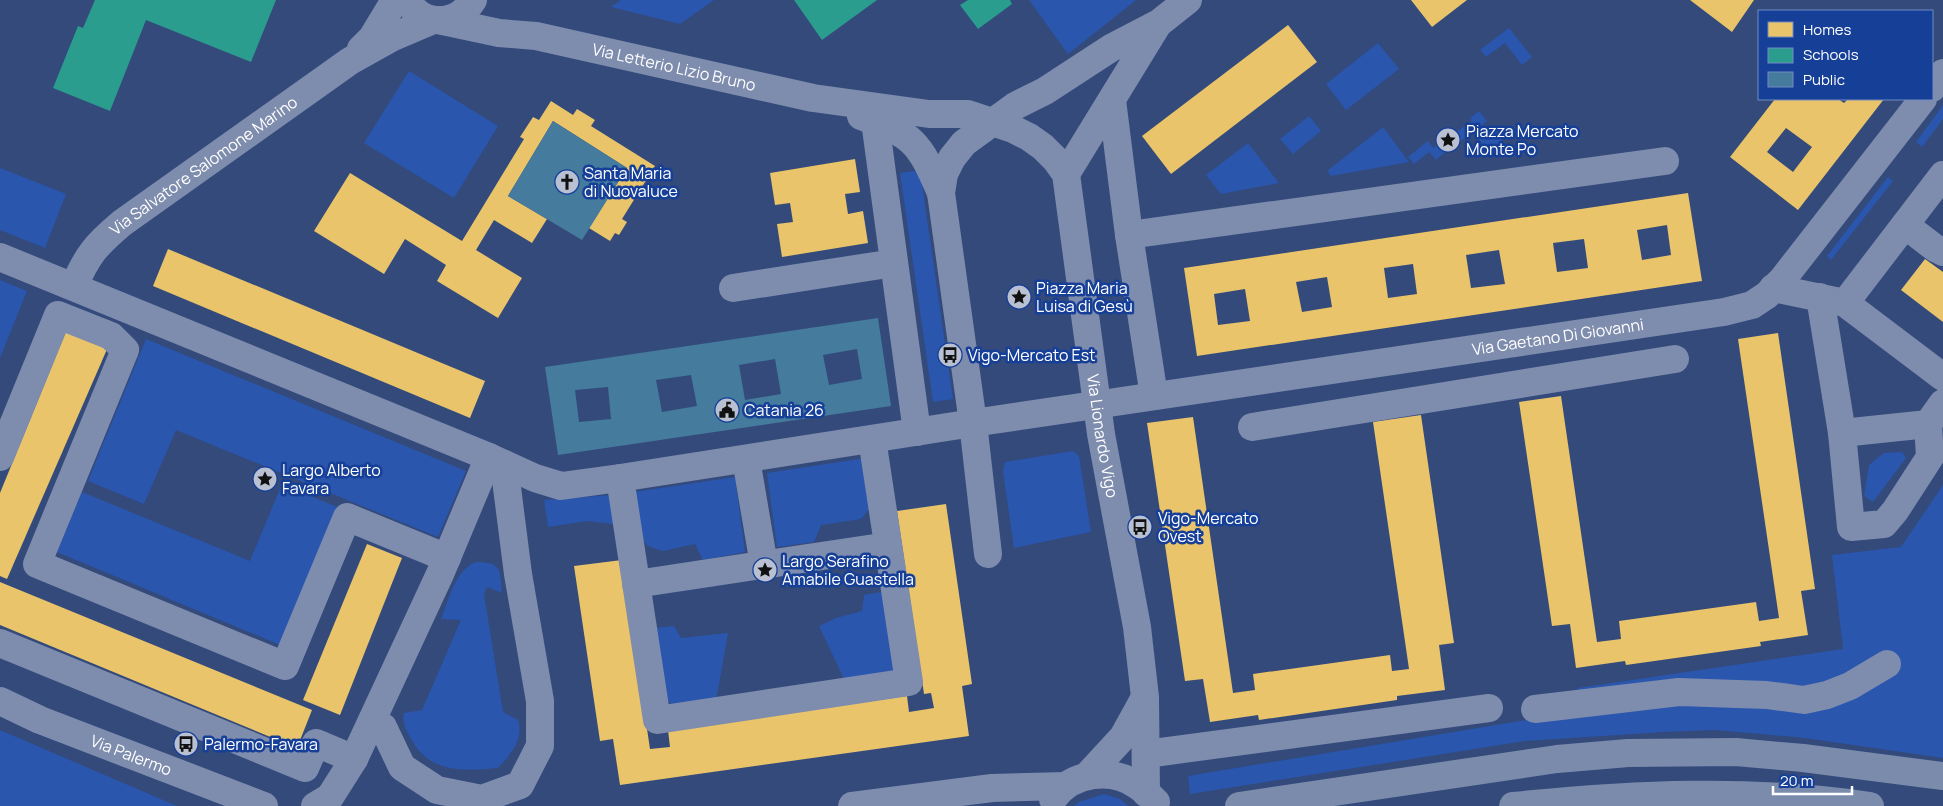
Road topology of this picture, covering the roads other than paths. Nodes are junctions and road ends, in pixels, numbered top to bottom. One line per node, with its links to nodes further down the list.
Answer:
1 (395, 0): 9 (street)
2 (407, 0): 6 (street)
3 (473, 0): 6 (street)
4 (482, 0): 8 (street)
5 (1188, 0): 7 (street)
6 (435, 20): 8 (street); 9 (street)
7 (1159, 23): 13 (street); 16 (street)
8 (536, 36): 12 (street, Via Letterio Lizio Bruno)
9 (350, 61): 26 (street, Via Salvatore Salomone Marino)
10 (1943, 73): 11 (street)
11 (1933, 87)
12 (813, 98): 15 (street); 16 (street)
13 (1112, 100): 18 (street); 22 (street)
14 (1922, 100): 28 (street, Via Gaetano Di Giovanni)
15 (874, 121): 20 (street); 25 (street)
16 (993, 123): 18 (street); 20 (street)
17 (1665, 161): 22 (street)
18 (1066, 174): 33 (street, Via Lionardo Vigo)
19 (1943, 175): 21 (street)
20 (941, 193): 35 (street)
21 (1905, 225): 23 (street); 29 (street)
22 (1129, 235): 32 (street)
23 (1943, 252)
24 (0, 257): 26 (street, Via Gaetano Di Giovanni)
25 (894, 263): 27 (street); 37 (street)
26 (74, 286): 42 (street, Via Gaetano Di Giovanni)
27 (734, 288)
28 (1773, 288): 29 (street); 32 (street, Via Gaetano Di Giovanni)
29 (1833, 300): 31 (street); 38 (street)
30 (1675, 360): 36 (street)
31 (1943, 377)
32 (1154, 396): 33 (street, Via Gaetano Di Giovanni)
33 (1097, 405): 35 (street, Via Gaetano Di Giovanni); 51 (street, Via Lionardo Vigo)
34 (1935, 414): 38 (street); 38 (street)
35 (973, 423): 37 (street, Via Gaetano Di Giovanni); 45 (street)
36 (1252, 427)
37 (917, 432): 39 (street, Via Gaetano Di Giovanni)
38 (1842, 433)
39 (872, 439): 41 (street, Via Gaetano Di Giovanni); 44 (street)
40 (0, 457): 46 (street)
41 (746, 459): 43 (street, Via Gaetano Di Giovanni); 47 (street)
42 (496, 460): 43 (street, Via Gaetano Di Giovanni); 46 (street); 57 (street)
43 (620, 478): 48 (street)
44 (888, 546): 47 (street); 48 (street)
45 (988, 554)
46 (447, 558): 59 (street)
47 (764, 565): 48 (street)
48 (636, 584)
49 (0, 643): 59 (street)
50 (1887, 664): 55 (street)
51 (1145, 698): 58 (street, Via Lionardo Vigo); 62 (street)
52 (0, 701): 56 (street, Via Palermo)
53 (0, 708): 56 (street)
54 (1489, 708): 58 (street)
55 (1535, 709)
56 (40, 720): 65 (street, Via Palermo)
57 (383, 727)
58 (1146, 754): 63 (street, Via Lionardo Vigo)
59 (354, 759): 66 (street)
60 (1943, 776): 69 (main road)
61 (992, 788): 62 (street); 67 (street); 68 (street)
62 (1066, 789): 63 (street)
63 (1153, 799)
64 (1557, 803): 70 (main road); 71 (main road)
65 (264, 806)
66 (316, 806)
67 (852, 806)
68 (1030, 806)
69 (1239, 806)
70 (1513, 806)
71 (1870, 806)

